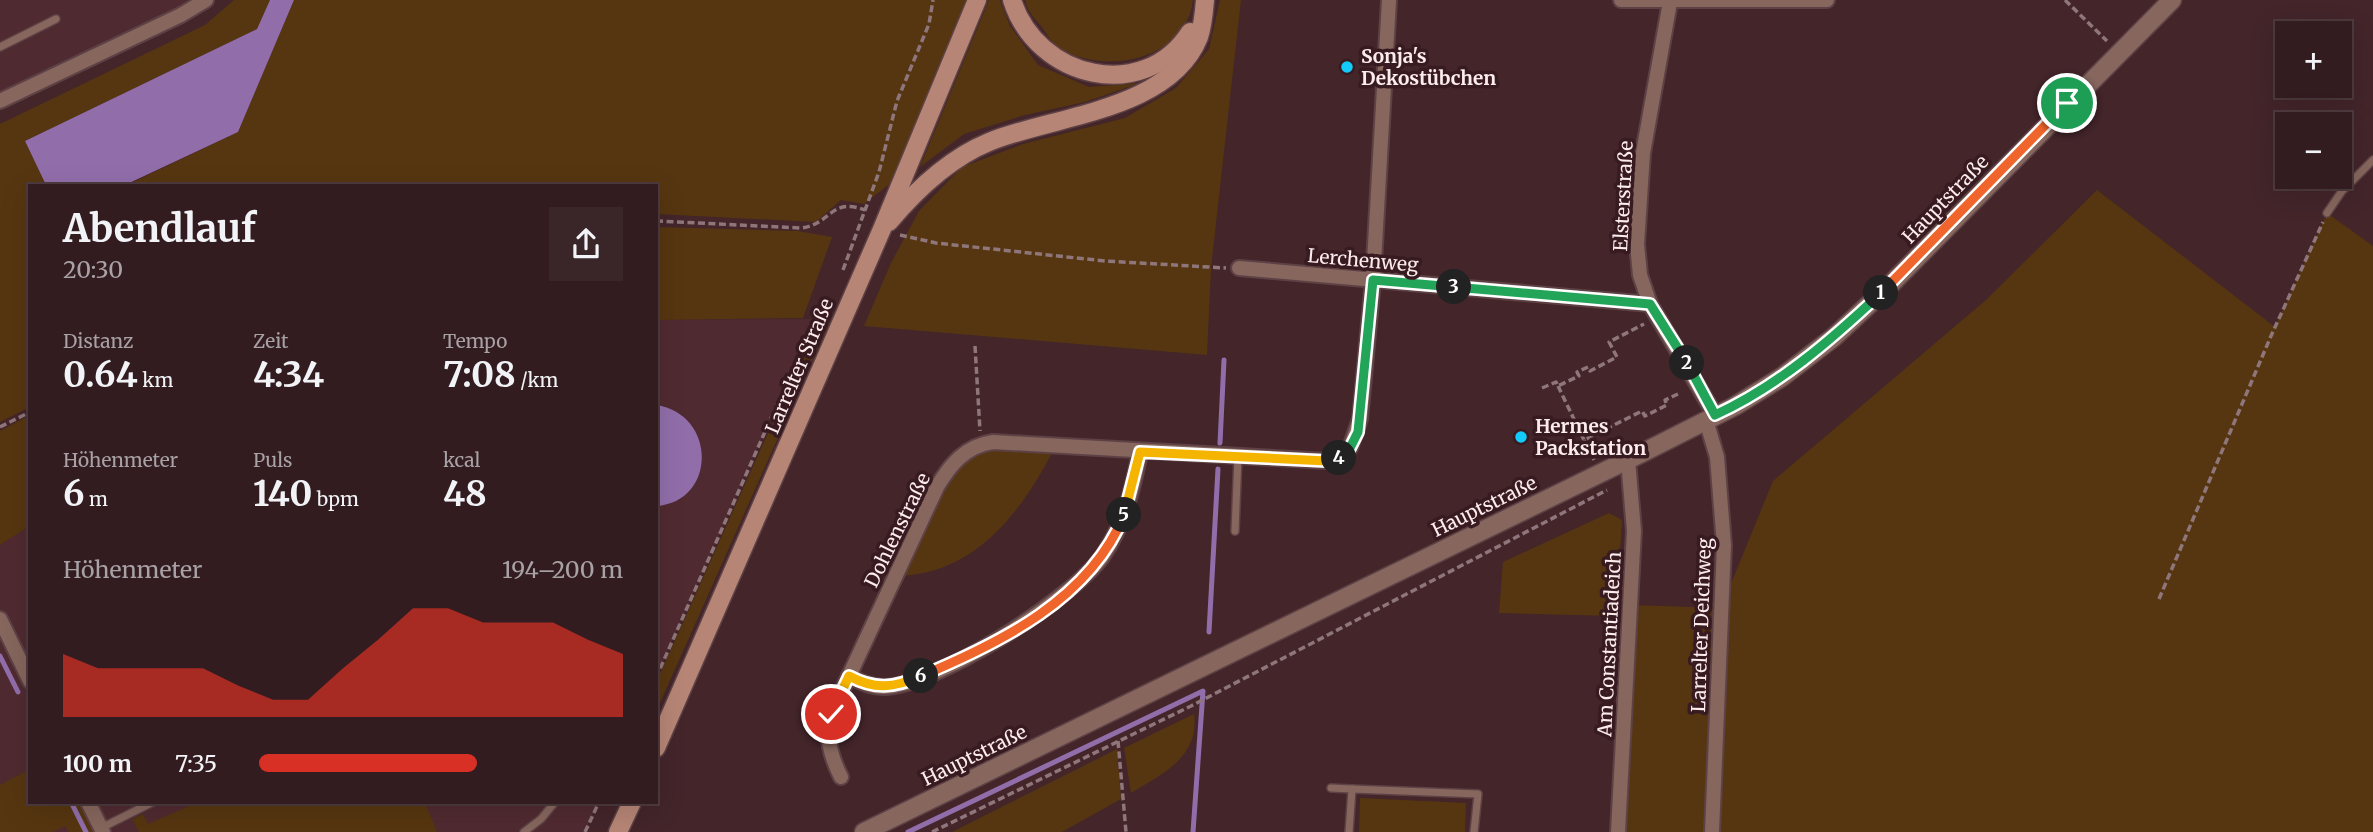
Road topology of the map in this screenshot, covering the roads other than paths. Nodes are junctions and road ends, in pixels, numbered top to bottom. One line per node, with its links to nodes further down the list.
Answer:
1 (206, 0): 12 (street)
2 (978, 0): 15 (main road, Larrelter Straße)
3 (1012, 0): 4 (main road)
4 (1204, 0): 15 (main road)
5 (1389, 0): 17 (street)
6 (1621, 0): 9 (street)
7 (1827, 0): 9 (street)
8 (2172, 0): 19 (street, Hauptstraße)
9 (1670, 2): 18 (street, Elsterstraße)
10 (56, 19): 11 (lane)
11 (0, 47)
12 (0, 101)
13 (2373, 160): 14 (lane)
14 (2327, 213)
15 (882, 229): 27 (main road, Larrelter Straße)
16 (1239, 268): 17 (street, Lerchenweg)
17 (1373, 280): 18 (street, Lerchenweg); 21 (street)
18 (1650, 304): 19 (street, Elsterstraße)
19 (1711, 418): 22 (street, Hauptstraße); 42 (street, Larrelter Deichweg)
20 (1140, 452): 21 (street); 26 (street); 26 (street, Dohlenstraße)
21 (1238, 457): 23 (lane)
22 (1628, 460): 38 (street, Hauptstraße); 41 (street, Am Constantiadeich)
23 (1235, 531)
24 (0, 619): 25 (street)
25 (25, 659)
26 (849, 676): 28 (street, Dohlenstraße)
27 (658, 743)
28 (841, 777)
29 (1331, 788): 30 (lane)
30 (1352, 789): 39 (lane); 40 (lane)
31 (89, 804): 35 (street)
32 (149, 804): 35 (lane)
33 (553, 804): 36 (lane)
34 (631, 804): 37 (main road)
35 (102, 830)
36 (524, 832)
37 (618, 832)
38 (864, 832)
39 (1349, 832)
40 (1474, 832)
41 (1618, 832)
42 (1712, 832)

